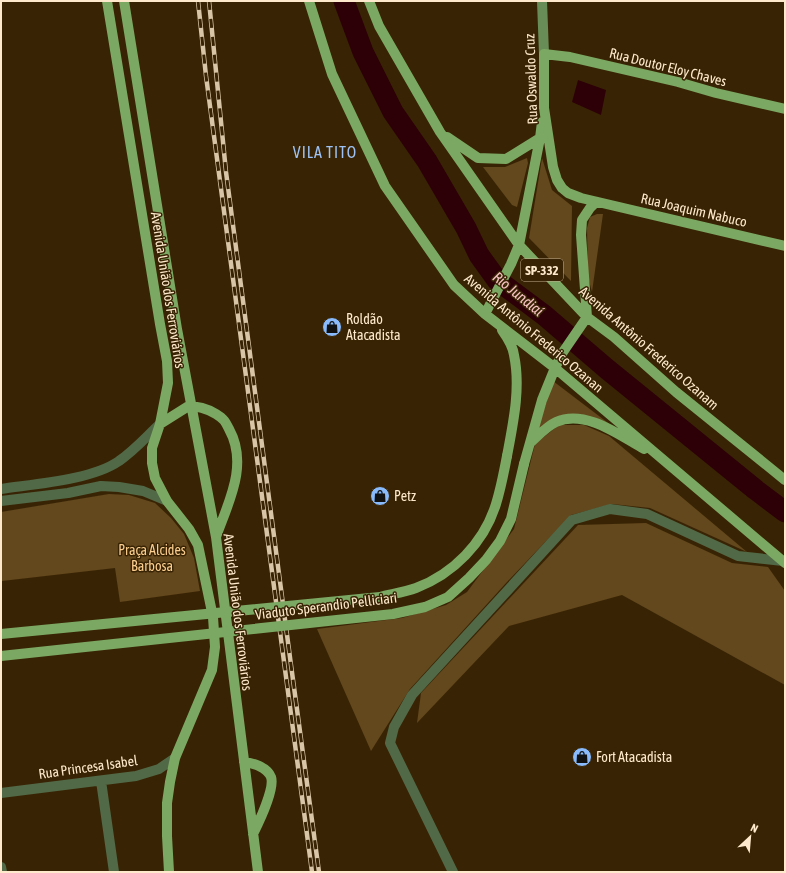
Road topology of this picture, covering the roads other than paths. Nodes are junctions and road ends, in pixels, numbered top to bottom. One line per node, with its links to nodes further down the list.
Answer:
1 (107, 1): 19 (main road, Avenida União dos Ferroviários)
2 (124, 1): 18 (main road, Avenida União dos Ferroviários)
3 (309, 1): 14 (main road, Avenida Antônio Frederico Ozanan)
4 (369, 1): 9 (main road, Avenida Antônio Frederico Ozanam / SP-332)
5 (542, 1): 6 (main road, Rua Oswaldo Cruz)
6 (544, 54): 7 (main road, Rua Oswaldo Cruz); 8 (main road, Rua Doutor Eloy Chaves)
7 (544, 108): 10 (main road); 11 (main road, Rua Oswaldo Cruz)
8 (785, 109)
9 (440, 132): 10 (main road); 12 (main road, Avenida Antônio Frederico Ozanam / SP-332)
10 (540, 138): 12 (main road)
11 (596, 202): 13 (main road, Rua Joaquim Nabuco); 15 (main road)
12 (519, 245): 14 (main road); 15 (main road, Avenida Antônio Frederico Ozanam / SP-332)
13 (785, 246)
14 (485, 314): 16 (main road, Avenida Antônio Frederico Ozanan)
15 (585, 319): 17 (main road, Viaduto Sperandio Pelliciari); 22 (main road, Avenida Antônio Frederico Ozanam / SP-332)
16 (499, 325): 17 (main road, Avenida Antônio Frederico Ozanan); 28 (main road, Viaduto Sperandio Pelliciari, bridge)
17 (555, 368): 20 (main road, Viaduto Sperandio Pelliciari); 21 (main road, Avenida Antônio Frederico Ozanan)
18 (191, 406): 19 (main road); 26 (main road, Avenida União dos Ferroviários); 26 (main road)
19 (160, 424): 23 (street); 24 (main road, Avenida União dos Ferroviários)
20 (530, 443): 21 (main road); 29 (main road, Viaduto Sperandio Pelliciari, bridge)
21 (666, 461): 27 (main road, Avenida Antônio Frederico Ozanan)
22 (785, 480)
23 (1, 489)
24 (167, 501): 25 (street); 30 (main road, Avenida União dos Ferroviários)
25 (1, 502)
26 (216, 538): 31 (main road, Avenida União dos Ferroviários)
27 (784, 562): 40 (street)
28 (1, 634)
29 (1, 656)
30 (175, 758): 32 (street, Rua Princesa Isabel); 38 (main road, Avenida União dos Ferroviários)
31 (244, 762): 34 (main road, Avenida União dos Ferroviários); 34 (main road)
32 (101, 781): 33 (street, Rua Princesa Isabel); 37 (street)
33 (1, 793)
34 (253, 834): 39 (main road, Avenida União dos Ferroviários)
35 (1, 867): 36 (street)
36 (2, 872)
37 (114, 872)
38 (169, 872)
39 (258, 872)
40 (452, 872)

